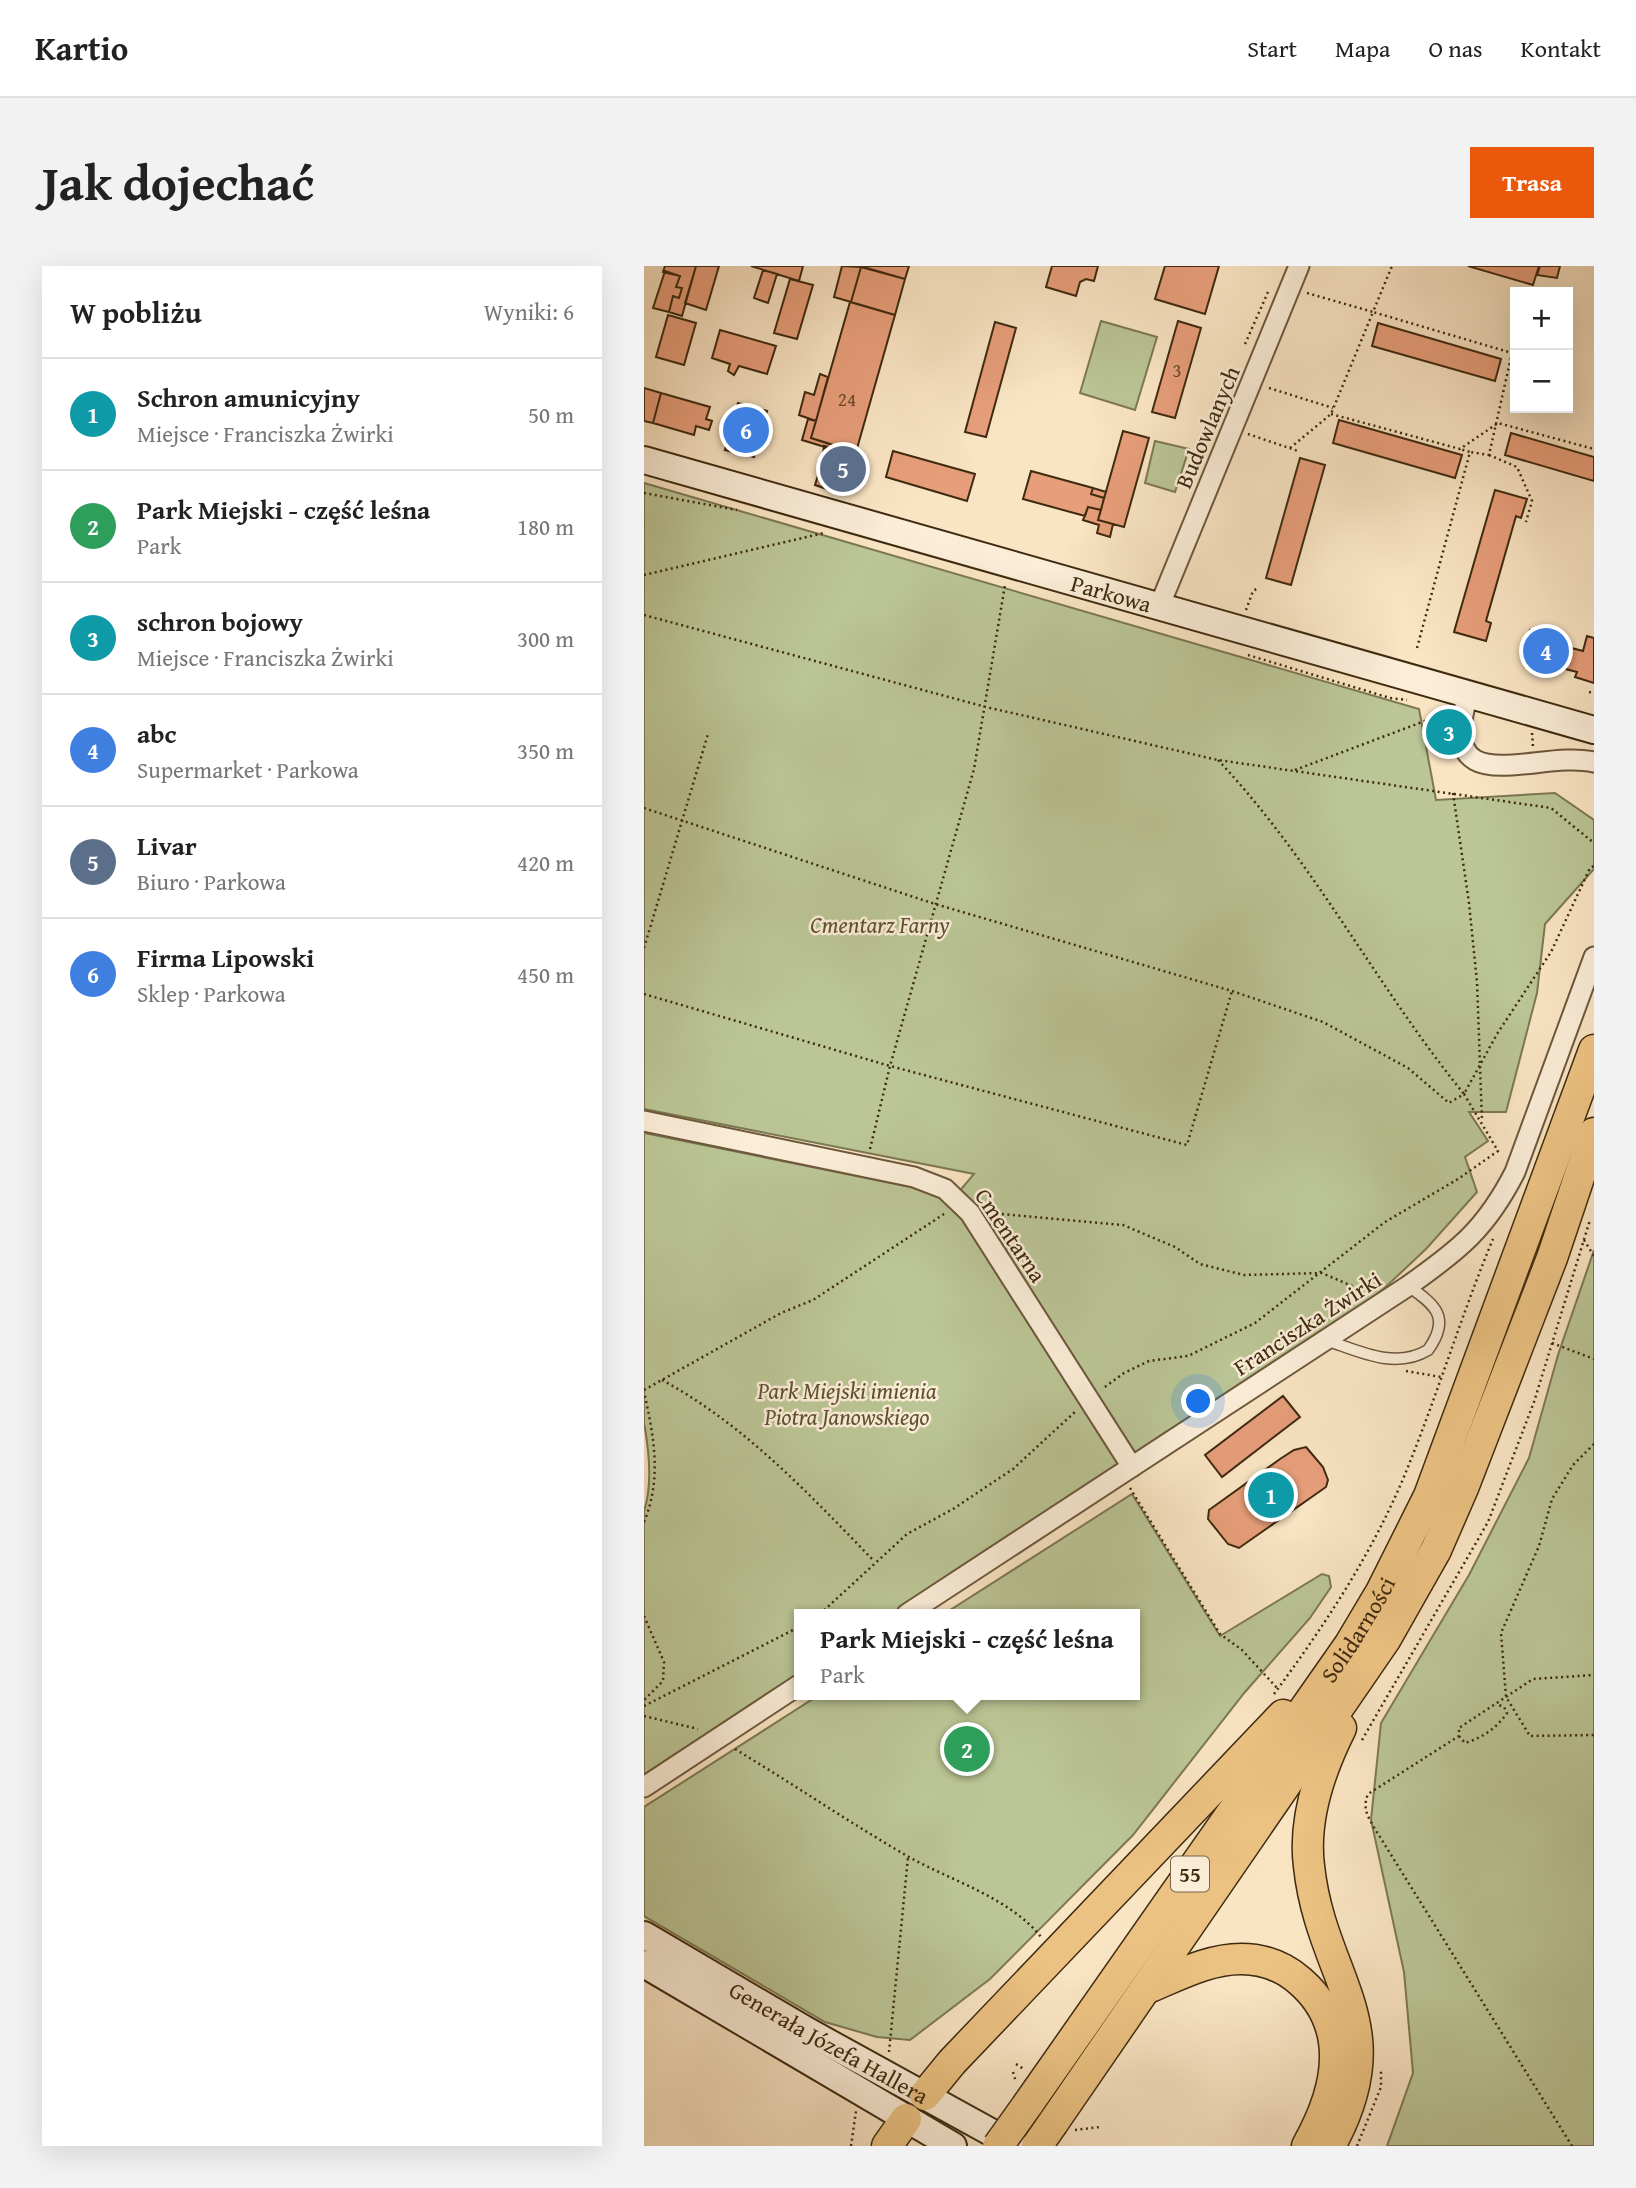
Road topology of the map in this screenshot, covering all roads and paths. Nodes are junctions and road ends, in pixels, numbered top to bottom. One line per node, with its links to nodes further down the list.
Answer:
1 (1299, 266): 4 (street, Budowlanych)
2 (1392, 266): 5 (path)
3 (1269, 288): 6 (path)
4 (1290, 288): 5 (path); 7 (street, Budowlanych)
5 (1373, 312): 8 (path); 10 (path)
6 (1245, 344)
7 (1252, 383): 8 (path); 11 (street, Budowlanych)
8 (1334, 408): 9 (path)
9 (1331, 414): 12 (path); 13 (path)
10 (1498, 423): 13 (path); 14 (path); 17 (path)
11 (1233, 429): 12 (path); 24 (street, Budowlanych)
12 (1290, 448): 15 (path)
13 (1460, 449): 16 (path)
14 (1594, 449)
15 (1297, 451)
16 (1470, 452): 17 (path); 27 (path)
17 (1489, 455): 19 (path)
18 (644, 460): 24 (street, Parkowa)
19 (1526, 522)
20 (827, 533): 21 (path)
21 (644, 575)
22 (1005, 584): 29 (path)
23 (1258, 588): 26 (path)
24 (1159, 607): 28 (street, Parkowa)
25 (644, 615): 29 (path)
26 (1243, 620)
27 (1417, 648)
28 (1458, 704): 30 (street, Parkowa); 33 (street); 34 (path)
29 (986, 708): 32 (path); 40 (path)
30 (1590, 731)
31 (708, 734): 37 (path)
32 (1218, 760): 34 (path); 48 (path)
33 (1594, 762)
34 (1293, 771): 35 (path)
35 (1453, 793): 38 (path); 47 (path)
36 (644, 808): 37 (path)
37 (681, 818): 40 (path); 41 (path)
38 (1594, 844)
39 (1594, 866): 47 (path)
40 (935, 904): 43 (path); 46 (path)
41 (644, 948)
42 (1594, 957): 59 (street, Franciszka Żwirki)
43 (1232, 991): 46 (path); 48 (path)
44 (644, 994): 46 (path)
45 (1594, 1050): 78 (main road, Solidarności / 55)
46 (890, 1066): 52 (path)
47 (1478, 1068): 48 (path); 50 (path)
48 (1464, 1094): 50 (path)
49 (644, 1121): 52 (street, Cmentarna)
50 (1482, 1124): 58 (path)
51 (1594, 1133): 77 (main road, Solidarności / 55)
52 (866, 1166): 53 (street, Cmentarna)
53 (966, 1207): 58 (path); 66 (path); 68 (street, Cmentarna)
54 (1591, 1219): 56 (path)
55 (1494, 1236): 65 (path)
56 (1584, 1240): 57 (path); 62 (path)
57 (1594, 1256)
58 (1322, 1273): 60 (path); 68 (path)
59 (1408, 1286): 60 (street, Franciszka Żwirki); 63 (lane)
60 (1386, 1301): 61 (street, Franciszka Żwirki)
61 (1325, 1340): 63 (lane); 70 (street, Franciszka Żwirki)
62 (1552, 1343): 64 (path); 91 (path)
63 (1396, 1359): 65 (path)
64 (1594, 1359)
65 (1441, 1377): 81 (path)
66 (662, 1380): 67 (path); 72 (path)
67 (644, 1391): 71 (path)
68 (1089, 1399): 70 (street, Cmentarna); 72 (path)
69 (1594, 1444): 82 (path)
70 (1126, 1470): 74 (street, Franciszka Żwirki); 81 (path)
71 (644, 1522)
72 (875, 1561): 73 (path)
73 (825, 1609)
74 (915, 1609)
75 (644, 1616): 83 (path)
76 (794, 1630): 86 (path)
77 (1385, 1640): 97 (main road, Solidarności / 55); 111 (main road)
78 (1350, 1644): 100 (main road); 108 (main road, Solidarności / 55, bridge)
79 (1594, 1675): 82 (path)
80 (794, 1688): 90 (street)
81 (1278, 1689): 84 (path)
82 (1506, 1697): 85 (path); 88 (path)
83 (644, 1700)
84 (1270, 1700)
85 (1495, 1704): 89 (path); 89 (path)
86 (644, 1706)
87 (644, 1716): 90 (path)
88 (1594, 1735)
89 (1459, 1736): 113 (path)
90 (718, 1738): 92 (street); 93 (path)
91 (1356, 1749)
92 (644, 1787)
93 (908, 1856): 95 (path); 98 (path)
94 (644, 1935): 100 (street, Generała Józefa Hallera)
95 (1044, 1941)
96 (644, 1964): 102 (street, Generała Józefa Hallera)
97 (1150, 1987): 104 (main road, Solidarności / 55); 110 (main road)
98 (888, 2063)
99 (1381, 2069): 112 (path)
100 (925, 2095): 102 (street); 109 (street, Generała Józefa Hallera)
101 (860, 2106): 105 (path)
102 (906, 2119): 106 (main road); 107 (street, Generała Józefa Hallera)
103 (1100, 2127): 104 (path)
104 (1054, 2133)
105 (850, 2146)
106 (887, 2146)
107 (953, 2146)
108 (998, 2146)
109 (1016, 2146)
110 (1307, 2146)
111 (1330, 2146)
112 (1357, 2146)
113 (1572, 2146)

